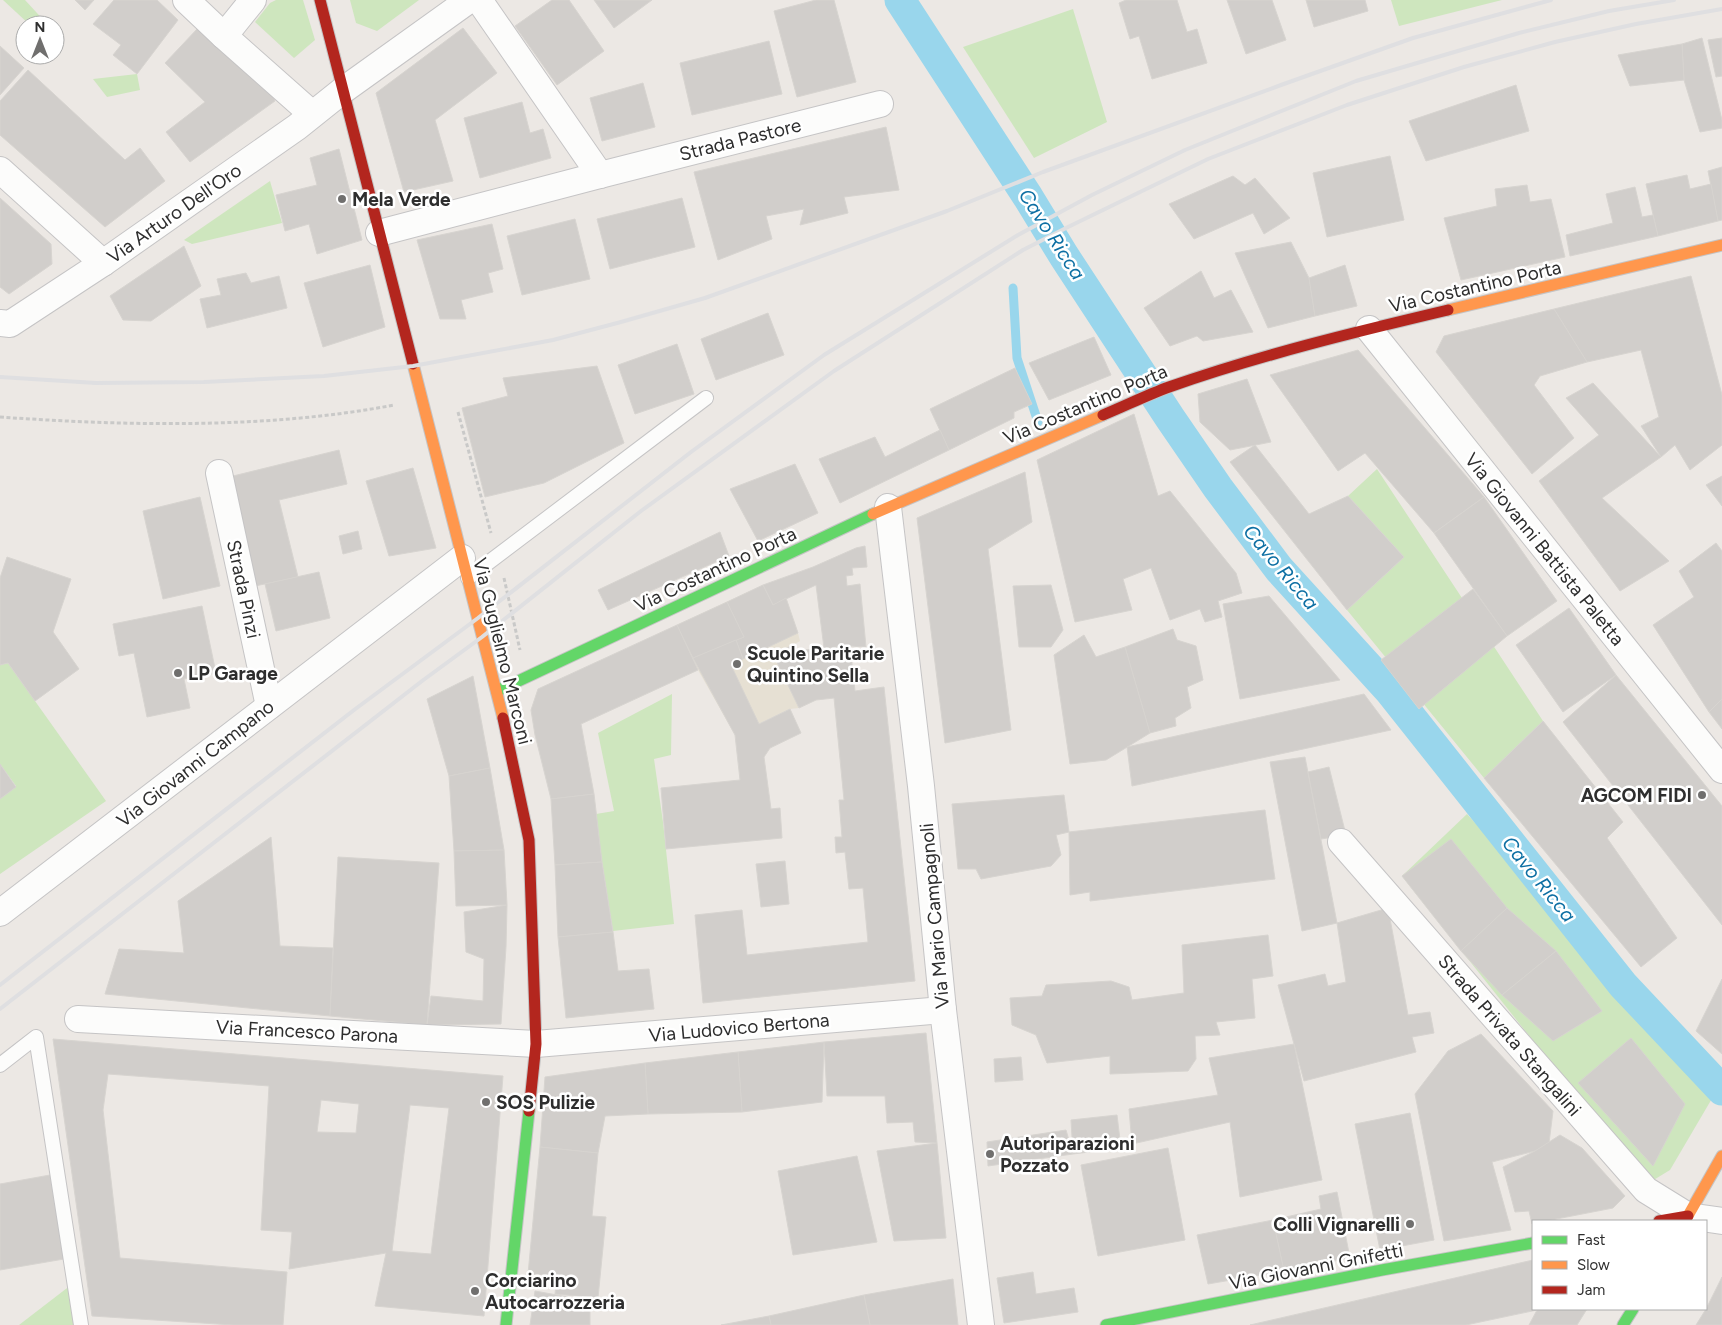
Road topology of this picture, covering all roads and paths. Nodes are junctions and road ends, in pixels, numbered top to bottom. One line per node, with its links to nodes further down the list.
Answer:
1 (186, 0): 6 (street)
2 (254, 0): 6 (street)
3 (320, 0): 7 (street, Via Guglielmo Marconi)
4 (470, 0): 7 (street, Via Arturo Dell'Oro)
5 (479, 0): 11 (street)
6 (224, 36): 9 (street)
7 (342, 91): 9 (street, Via Arturo Dell'Oro); 12 (street, Via Guglielmo Marconi)
8 (880, 104): 11 (street, Strada Pastore)
9 (312, 114): 14 (street, Via Arturo Dell'Oro)
10 (0, 170): 14 (street)
11 (600, 175): 12 (street, Strada Pastore)
12 (379, 233): 18 (street, Via Guglielmo Marconi)
13 (1722, 245): 16 (street, Via Costantino Porta)
14 (103, 263): 15 (street, Via Arturo Dell'Oro)
15 (0, 323)
16 (1368, 329): 22 (street, Via Costantino Porta); 28 (street, Via Giovanni Battista Paletta)
17 (706, 398): 23 (lane)
18 (422, 400): 20 (path); 24 (street, Via Guglielmo Marconi)
19 (457, 407): 23 (path)
20 (0, 417)
21 (219, 473): 27 (street, Strada Pinzi)
22 (888, 507): 26 (street, Via Costantino Porta); 31 (street, Via Mario Campagnoli)
23 (498, 555): 24 (lane); 25 (path)
24 (465, 568): 26 (street, Via Guglielmo Marconi); 27 (street, Via Giovanni Campano)
25 (521, 654)
26 (496, 691): 33 (street, Via Guglielmo Marconi)
27 (269, 706): 30 (street, Via Giovanni Campano)
28 (1722, 770)
29 (1342, 842): 36 (street, Strada Privata Stangalini)
30 (0, 913)
31 (943, 1010): 33 (street, Via Ludovico Bertona); 46 (street, Via Mario Campagnoli)
32 (78, 1019): 33 (street, Via Francesco Parona)
33 (536, 1044): 45 (street, Via Guglielmo Marconi)
34 (0, 1065): 44 (lane)
35 (1722, 1156): 36 (street)
36 (1686, 1219): 37 (street); 38 (street)
37 (1672, 1220)
38 (1704, 1220)
39 (1707, 1220): 40 (street)
40 (1722, 1221)
41 (1532, 1243): 43 (street, Via Giovanni Gnifetti)
42 (1631, 1310): 48 (street)
43 (1186, 1317): 47 (street, Via Giovanni Gnifetti)
44 (81, 1325)
45 (506, 1325)
46 (981, 1325)
47 (1106, 1325)
48 (1623, 1325)

